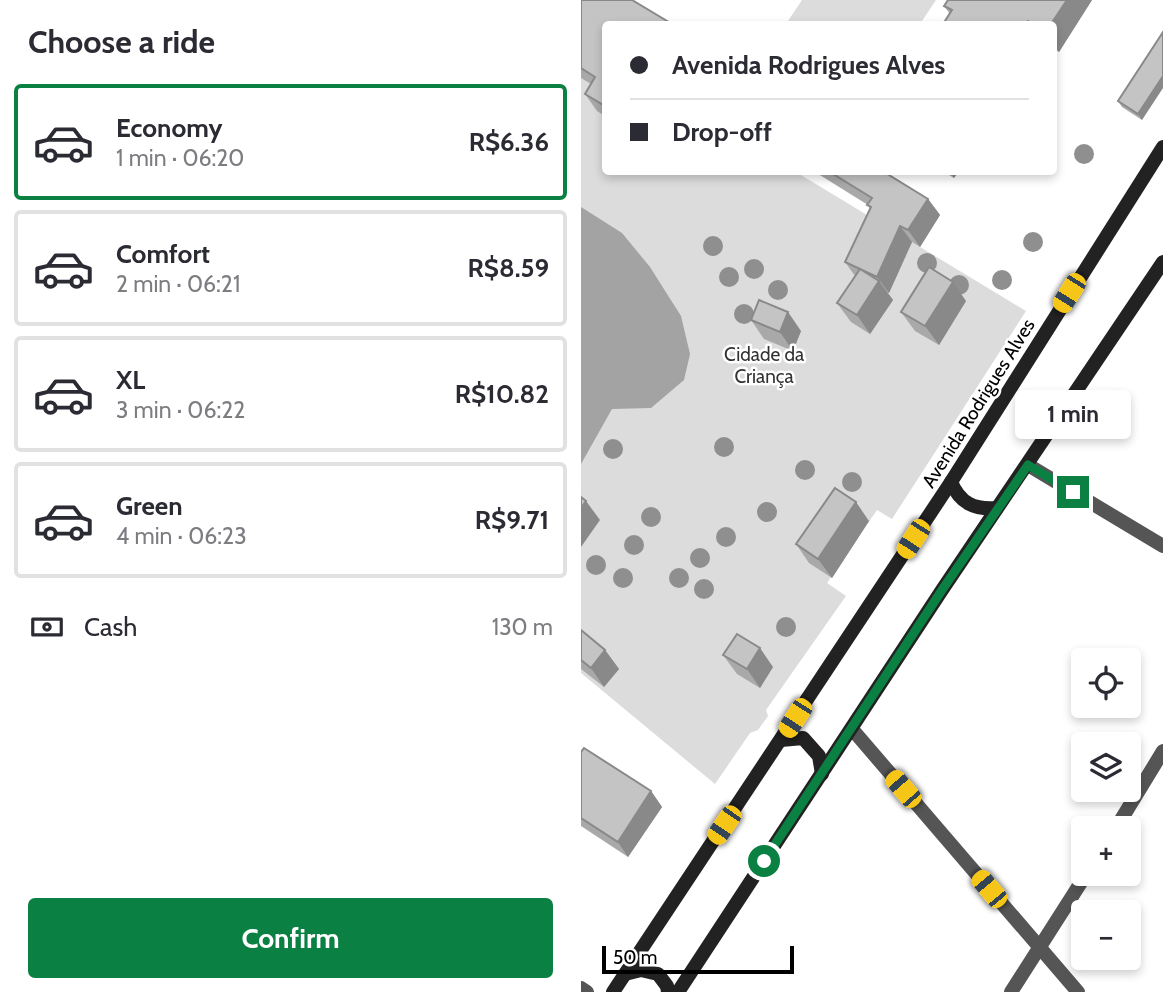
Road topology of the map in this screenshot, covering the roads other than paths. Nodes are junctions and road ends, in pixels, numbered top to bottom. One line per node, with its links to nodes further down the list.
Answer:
1 (1163, 147): 4 (main road, Avenida Rodrigues Alves)
2 (1163, 262): 3 (main road)
3 (1028, 465): 5 (main road); 6 (street)
4 (951, 482): 5 (main road); 8 (main road, Avenida Rodrigues Alves)
5 (997, 508): 7 (main road)
6 (1163, 546)
7 (852, 729): 10 (main road); 13 (street)
8 (781, 740): 10 (main road); 14 (main road, Avenida Rodrigues Alves)
9 (1163, 751): 11 (street)
10 (822, 774): 19 (main road)
11 (1123, 816)
12 (1079, 886): 13 (street)
13 (1041, 948): 20 (street); 21 (street)
14 (625, 974): 17 (main road, Avenida Rodrigues Alves); 18 (main road)
15 (581, 988): 16 (street)
16 (587, 992)
17 (613, 992)
18 (668, 992)
19 (678, 992)
20 (1011, 992)
21 (1079, 992)

